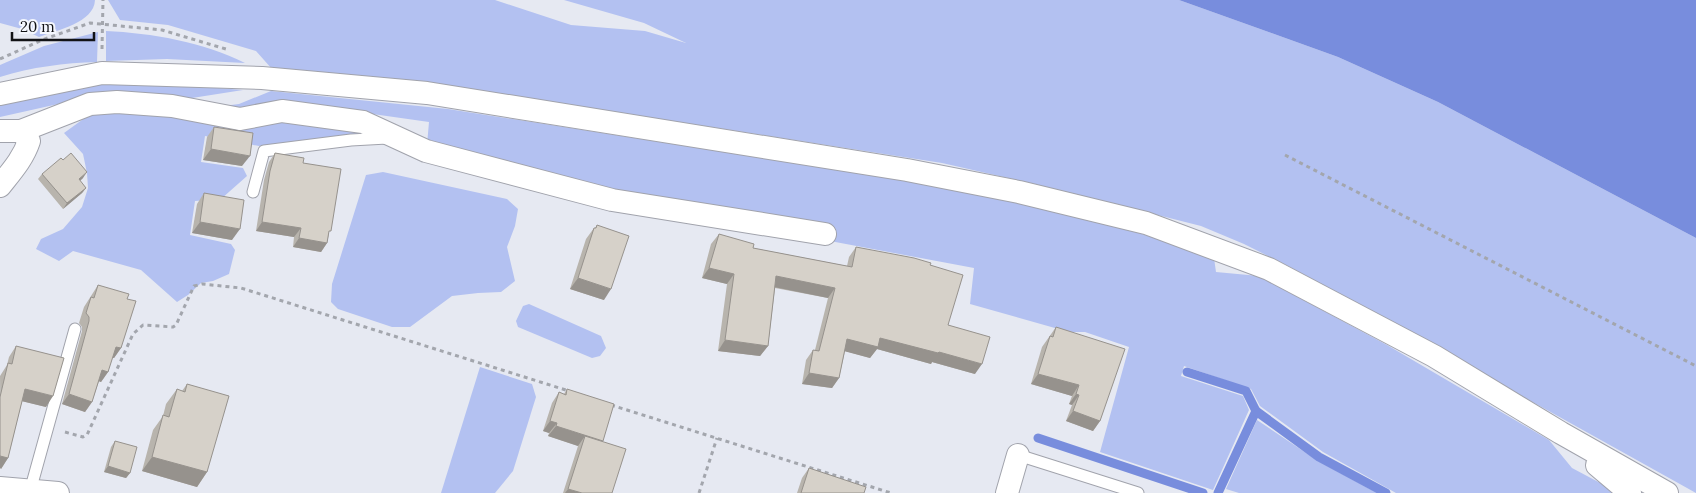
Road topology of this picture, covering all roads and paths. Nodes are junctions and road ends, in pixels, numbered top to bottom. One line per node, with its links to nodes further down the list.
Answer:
1 (103, 0): 2 (path)
2 (102, 73): 3 (street); 15 (street)
3 (0, 94)
4 (11, 131): 5 (street); 7 (street)
5 (398, 138): 8 (lane); 9 (street)
6 (1285, 155): 11 (path)
7 (0, 186)
8 (253, 192)
9 (825, 234)
10 (75, 329): 14 (lane)
11 (1696, 366)
12 (574, 393): 14 (path)
13 (603, 402): 16 (path)
14 (47, 428): 19 (lane)
15 (1561, 433): 25 (street); 26 (street)
16 (717, 438): 21 (path); 22 (path)
17 (1018, 455): 23 (street); 24 (lane)
18 (0, 488): 19 (street)
19 (30, 491): 20 (street)
20 (58, 493)
21 (699, 493)
22 (891, 493)
23 (1006, 493)
24 (1138, 493)
25 (1630, 493)
26 (1667, 493)

